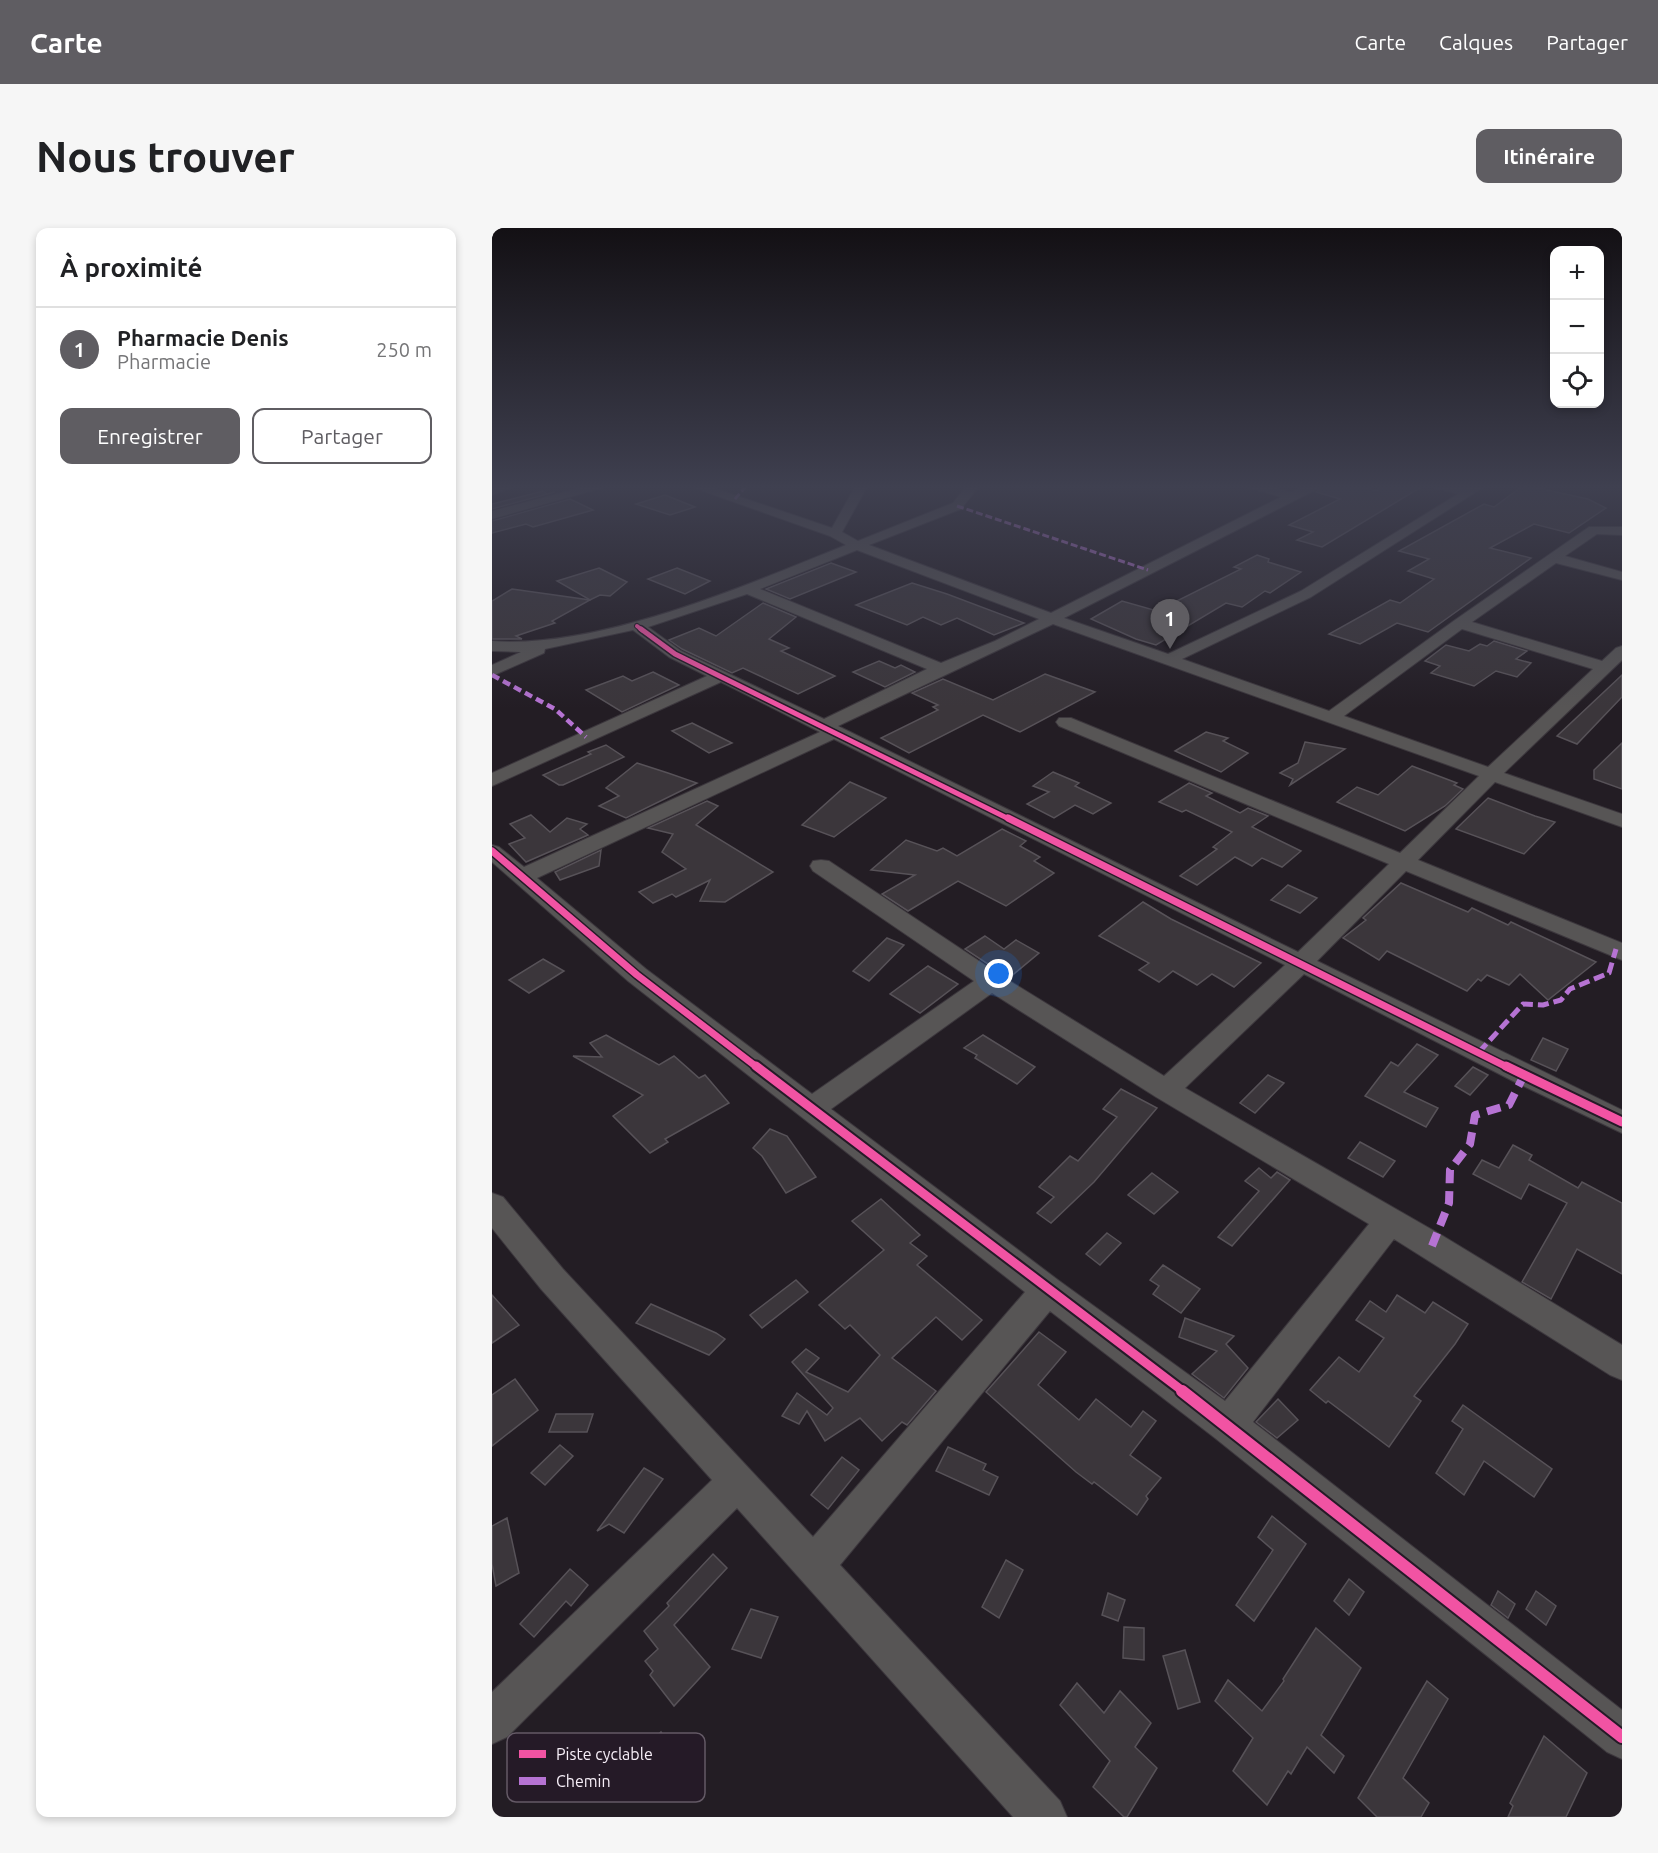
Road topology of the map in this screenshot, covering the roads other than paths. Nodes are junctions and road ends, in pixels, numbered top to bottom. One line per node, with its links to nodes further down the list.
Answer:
1 (821, 559): 8 (street)
2 (894, 559): 9 (street)
3 (1168, 559): 9 (street)
4 (1362, 559): 15 (street)
5 (1553, 559): 10 (street)
6 (1559, 559): 7 (street)
7 (1622, 576)
8 (748, 589): 11 (street); 17 (street)
9 (1052, 618): 15 (street); 17 (street)
10 (1460, 623): 16 (street); 20 (street)
11 (637, 626): 12 (street); 19 (street)
12 (550, 645): 13 (street); 18 (street)
13 (492, 646)
14 (1622, 651): 16 (street)
15 (1170, 659): 20 (street)
16 (1604, 667): 23 (street)
17 (941, 669): 22 (street)
18 (492, 671)
19 (721, 676): 22 (street); 24 (street)
20 (1332, 717): 23 (street)
21 (1065, 722): 27 (street)
22 (829, 729): 29 (street); 31 (street)
23 (1492, 774): 25 (street); 27 (street)
24 (492, 780)
25 (1622, 821)
26 (492, 851): 29 (street)
27 (1404, 863): 30 (street); 31 (street)
28 (821, 866): 32 (street)
29 (523, 876): 34 (street)
30 (1622, 952)
31 (1300, 963): 33 (street); 35 (street)
32 (991, 981): 33 (street); 34 (street)
33 (1166, 1090): 37 (street)
34 (811, 1109): 38 (street)
35 (1622, 1122)
36 (492, 1206): 41 (street)
37 (1390, 1221): 39 (street); 40 (street)
38 (1047, 1290): 40 (street); 42 (street)
39 (1622, 1364)
40 (1228, 1425): 44 (street)
41 (737, 1482): 42 (street); 43 (street)
42 (814, 1566): 45 (street)
43 (492, 1722)
44 (1622, 1737)
45 (1044, 1817)

